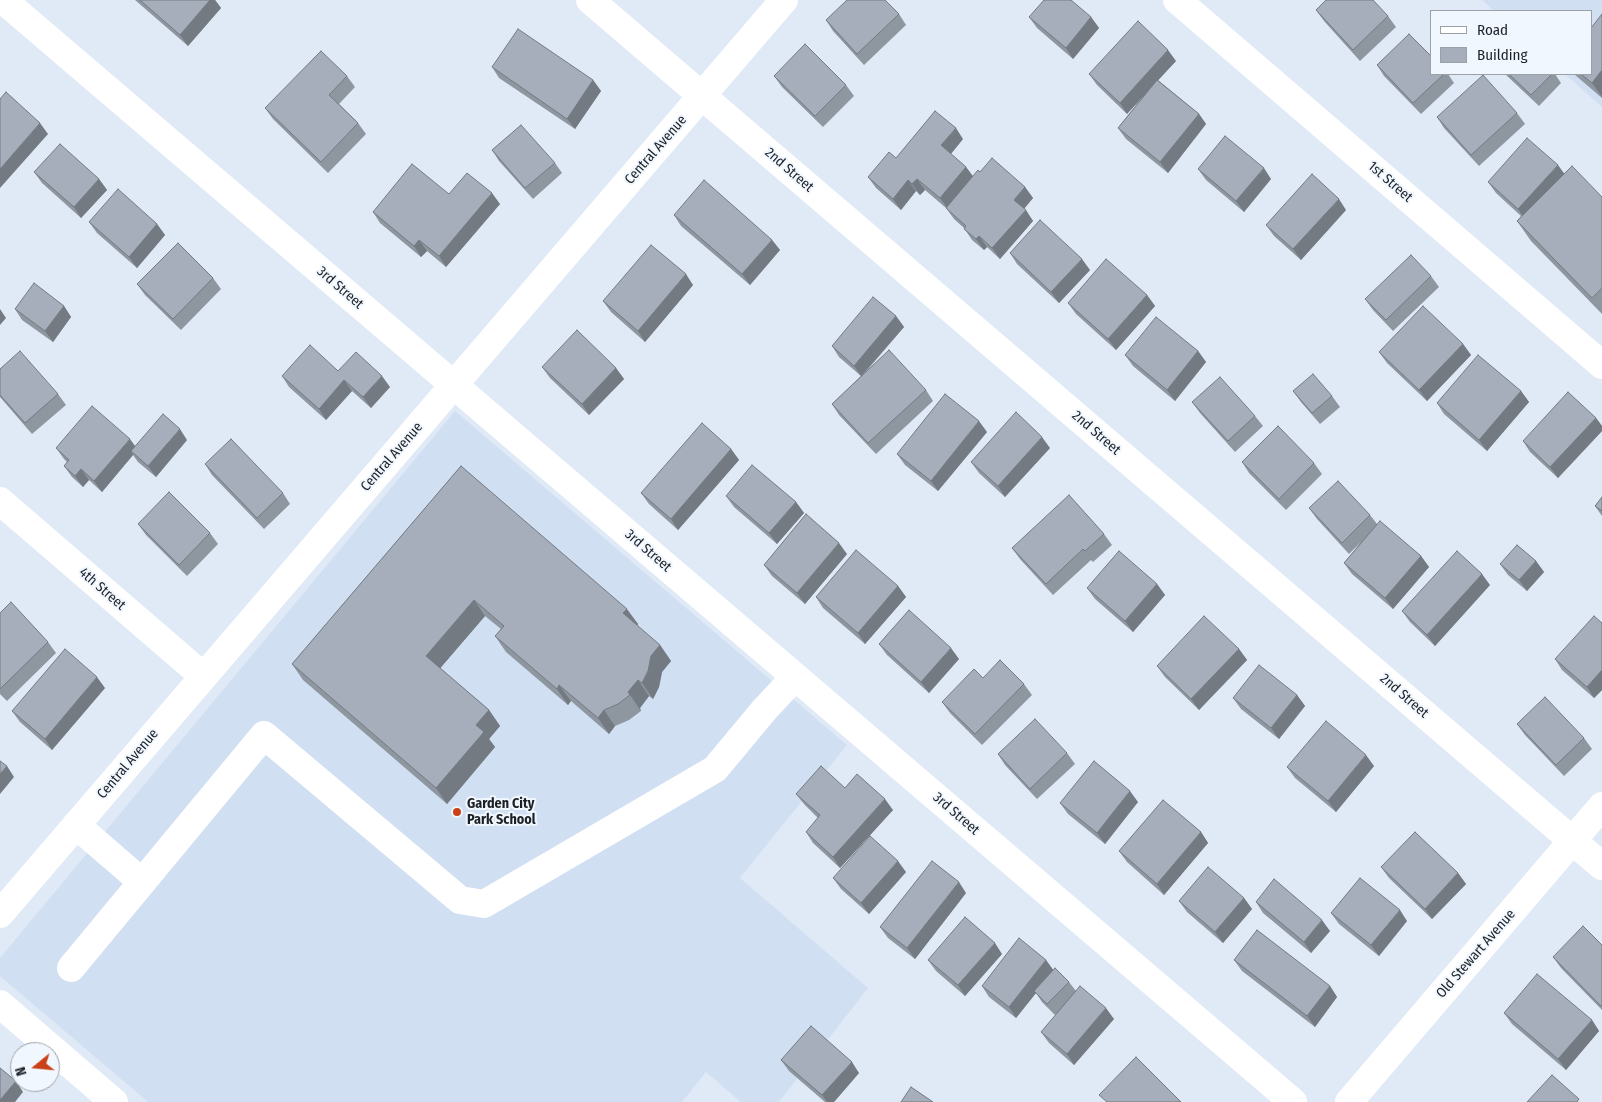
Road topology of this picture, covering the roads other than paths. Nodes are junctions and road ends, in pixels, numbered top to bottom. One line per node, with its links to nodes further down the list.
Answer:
1 (3, 0): 7 (street, 3rd Street)
2 (590, 0): 5 (street, 2nd Street)
3 (784, 0): 5 (street, Central Avenue)
4 (1177, 0): 6 (street, 1st Street)
5 (702, 96): 7 (street, Central Avenue); 13 (street, 2nd Street)
6 (1602, 365)
7 (454, 385): 9 (street, Central Avenue); 10 (street, 3rd Street)
8 (0, 501): 9 (street, 4th Street)
9 (203, 676): 12 (street, Central Avenue)
10 (795, 677): 15 (street); 20 (street, 3rd Street)
11 (1602, 806): 13 (street, Old Stewart Avenue)
12 (76, 825): 15 (street); 16 (street, Central Avenue)
13 (1573, 841): 14 (street, 2nd Street); 21 (street, Old Stewart Avenue)
14 (1602, 866)
15 (142, 882): 17 (street)
16 (0, 914)
17 (71, 968)
18 (0, 1004): 19 (street)
19 (114, 1102)
20 (1292, 1102)
21 (1349, 1102)

